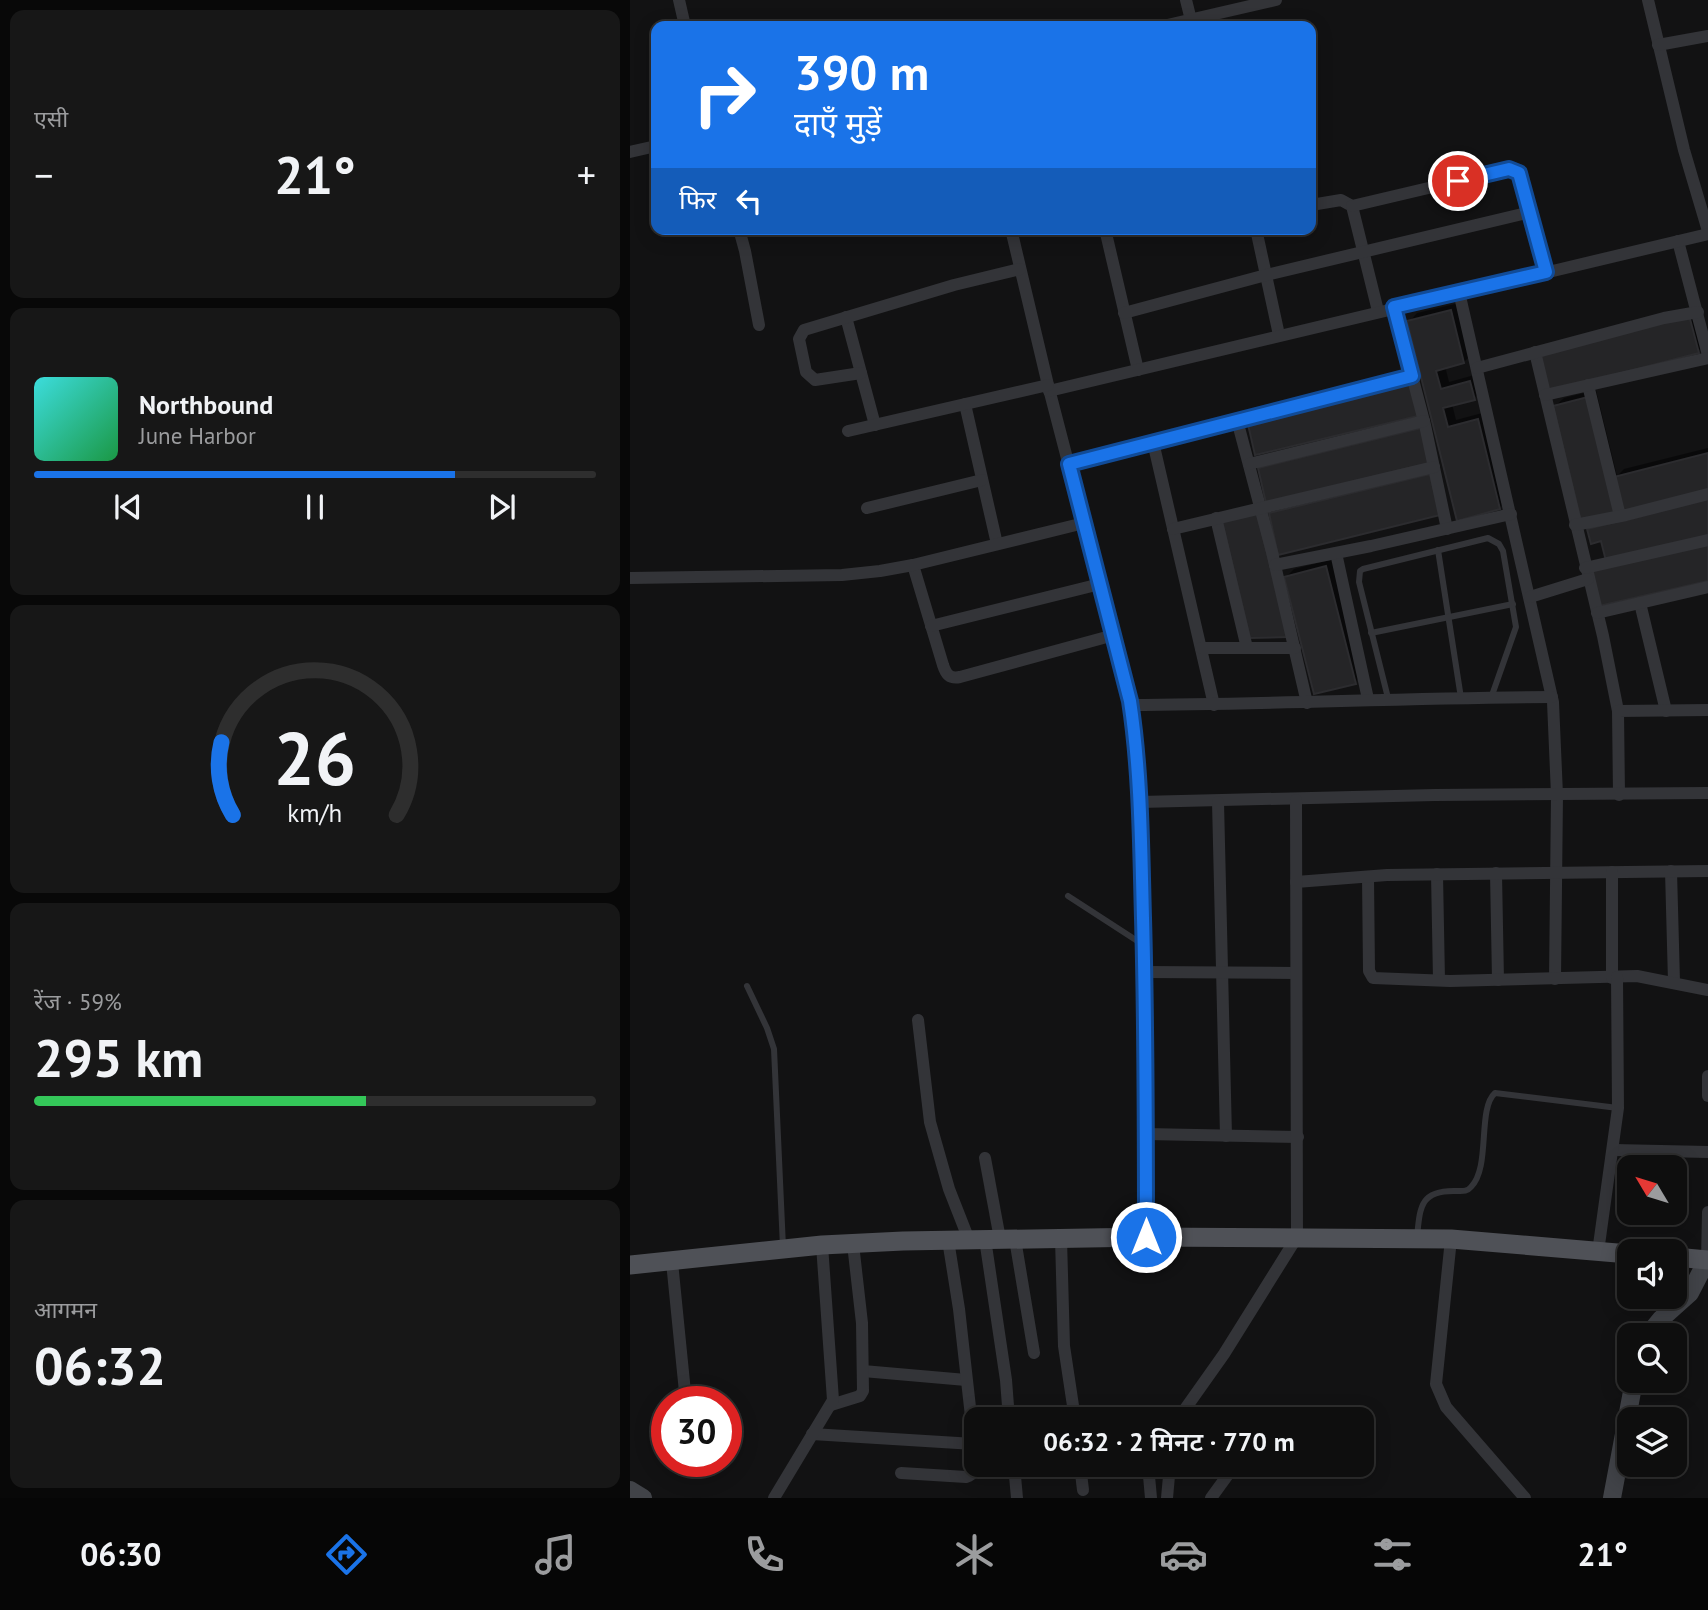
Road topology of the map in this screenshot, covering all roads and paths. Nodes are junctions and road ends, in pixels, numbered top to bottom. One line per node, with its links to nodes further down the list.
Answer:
1 (679, 0): 6 (street)
2 (1186, 0): 5 (street)
3 (1276, 0): 5 (street)
4 (1648, 0): 9 (street)
5 (1191, 20): 7 (street)
6 (684, 21)
7 (1186, 21)
8 (1708, 36): 9 (street)
9 (1658, 45): 15 (street)
10 (651, 147): 11 (street)
11 (630, 152)
12 (1316, 204): 13 (street)
13 (1352, 206): 14 (street); 21 (street)
14 (1531, 212): 21 (street); 23 (street)
15 (1708, 232): 20 (street)
16 (741, 235): 31 (street)
17 (1012, 235): 22 (street)
18 (1106, 235): 29 (street)
19 (1257, 235): 24 (street)
20 (1678, 241): 23 (street); 28 (street)
21 (1363, 252): 24 (street); 27 (street)
22 (1020, 269): 30 (street); 40 (street)
23 (1546, 272): 25 (street)
24 (1266, 275): 29 (street); 32 (street)
25 (1459, 292): 26 (street); 35 (street)
26 (1394, 307): 27 (street); 38 (street)
27 (1378, 311): 32 (street)
28 (1698, 312): 33 (street); 34 (street)
29 (1124, 313): 36 (street)
30 (846, 317): 37 (street); 37 (street)
31 (760, 325)
32 (1279, 335): 36 (street)
33 (1535, 352): 35 (street); 41 (street)
34 (1708, 356): 39 (street)
35 (1477, 368): 55 (street)
36 (1138, 370): 40 (street)
37 (860, 373): 45 (street)
38 (1412, 376): 43 (street); 44 (street)
39 (1588, 385): 41 (street); 56 (street)
40 (1049, 388): 42 (street); 48 (street)
41 (1545, 395): 59 (street)
42 (965, 404): 45 (street); 51 (street)
43 (1237, 420): 47 (street); 49 (street)
44 (1424, 421): 49 (street); 50 (street)
45 (875, 425): 46 (street)
46 (848, 431)
47 (1153, 442): 48 (street); 61 (street)
48 (1069, 464): 58 (street)
49 (1249, 464): 54 (street)
50 (1434, 467): 54 (street); 60 (street)
51 (982, 480): 53 (street); 63 (street)
52 (1708, 494): 56 (street)
53 (867, 508)
54 (1261, 508): 57 (street); 67 (street)
55 (1511, 514): 60 (street); 72 (street)
56 (1620, 516): 59 (street)
57 (1216, 518): 61 (street); 81 (street)
58 (1084, 523): 63 (street); 70 (street)
59 (1575, 525): 68 (street)
60 (1447, 528): 65 (street)
61 (1173, 529): 80 (street)
62 (1708, 540): 68 (street)
63 (997, 544): 66 (street)
64 (1438, 551): 74 (lane); 76 (lane); 78 (lane)
65 (1336, 553): 67 (street); 87 (street)
66 (913, 565): 69 (street); 77 (street)
67 (1275, 565): 82 (street)
68 (1587, 573): 72 (street); 75 (street)
69 (630, 579)
70 (1100, 584): 77 (street); 79 (street)
71 (1708, 587): 73 (street)
72 (1530, 597): 83 (street)
73 (1640, 603): 75 (street); 93 (street)
74 (1513, 604): 76 (lane); 86 (lane)
75 (1597, 613): 92 (street)
76 (1448, 618): 78 (lane); 85 (lane)
77 (931, 626): 79 (street)
78 (1371, 633): 84 (lane)
79 (1114, 635): 89 (street)
80 (1201, 648): 81 (street); 90 (street)
81 (1247, 648): 82 (street)
82 (1295, 648): 88 (street)
83 (1552, 697): 86 (street); 95 (street)
84 (1388, 698): 85 (street); 87 (street)
85 (1461, 698): 86 (street)
86 (1490, 698)
87 (1368, 699): 88 (street)
88 (1307, 703): 90 (street)
89 (1131, 705): 90 (street); 98 (street)
90 (1214, 705)
91 (1708, 710): 93 (street)
92 (1618, 711): 93 (street); 96 (street)
93 (1666, 711)
94 (1708, 793): 96 (street)
95 (1557, 795): 96 (street); 97 (street); 104 (street)
96 (1619, 795)
97 (1296, 800): 99 (street); 107 (street)
98 (1140, 802): 99 (street); 109 (street)
99 (1218, 802): 111 (street)
100 (1671, 871): 101 (street); 102 (street); 117 (street)
101 (1708, 871)
102 (1612, 872): 104 (street); 113 (street)
103 (1496, 873): 104 (street); 105 (street); 116 (street)
104 (1556, 873): 114 (street)
105 (1437, 874): 106 (street); 115 (street)
106 (1368, 877): 107 (street); 115 (street)
107 (1296, 882): 112 (street)
108 (1068, 896): 109 (lane)
109 (1144, 945): 110 (street)
110 (1144, 972): 111 (street); 124 (street)
111 (1222, 973): 112 (street); 125 (street)
112 (1296, 973): 126 (street)
113 (1615, 978): 114 (street); 117 (street); 123 (street)
114 (1555, 979): 116 (street)
115 (1439, 980): 116 (street)
116 (1498, 980)
117 (1674, 982): 119 (street)
118 (747, 986): 140 (lane)
119 (1708, 990)
120 (918, 1020): 133 (street)
121 (1708, 1076): 122 (street)
122 (1708, 1096)
123 (1618, 1108): 127 (street); 135 (lane)
124 (1146, 1135): 125 (street); 131 (street)
125 (1226, 1136): 126 (street)
126 (1298, 1137): 132 (street)
127 (1614, 1150): 128 (street); 141 (street)
128 (1708, 1152)
129 (985, 1158): 133 (street)
130 (1708, 1212): 144 (street)
131 (1146, 1237): 132 (main road); 134 (main road)
132 (1297, 1237): 135 (main road); 157 (street)
133 (992, 1239): 134 (main road); 136 (main road); 148 (street); 155 (street)
134 (1061, 1239): 156 (street)
135 (1417, 1239): 137 (main road)
136 (948, 1240): 138 (main road); 150 (street)
137 (1451, 1240): 141 (main road); 175 (street)
138 (853, 1244): 139 (main road); 149 (street)
139 (822, 1245): 140 (main road); 153 (street)
140 (783, 1250): 145 (main road)
141 (1598, 1252): 142 (main road)
142 (1617, 1253)
143 (1687, 1258): 144 (main road)
144 (1707, 1260): 147 (street)
145 (671, 1262): 146 (main road); 151 (street)
146 (630, 1265)
147 (1658, 1323)
148 (1034, 1353)
149 (863, 1371): 150 (street); 153 (street)
150 (967, 1380): 154 (street)
151 (684, 1386)
152 (1632, 1393): 176 (street)
153 (831, 1405): 158 (street)
154 (970, 1407)
155 (1008, 1407)
156 (1073, 1407)
157 (1186, 1407)
158 (813, 1434): 159 (street); 170 (street)
159 (964, 1443)
160 (901, 1473): 161 (street)
161 (964, 1475)
162 (1015, 1477): 171 (street)
163 (1081, 1477): 168 (street)
164 (1149, 1477): 172 (street)
165 (1169, 1477): 173 (street)
166 (1226, 1477): 174 (street)
167 (630, 1490): 169 (street)
168 (1083, 1490)
169 (643, 1498)
170 (774, 1498)
171 (1017, 1498)
172 (1152, 1498)
173 (1167, 1498)
174 (1211, 1498)
175 (1525, 1498)
176 (1612, 1498)

